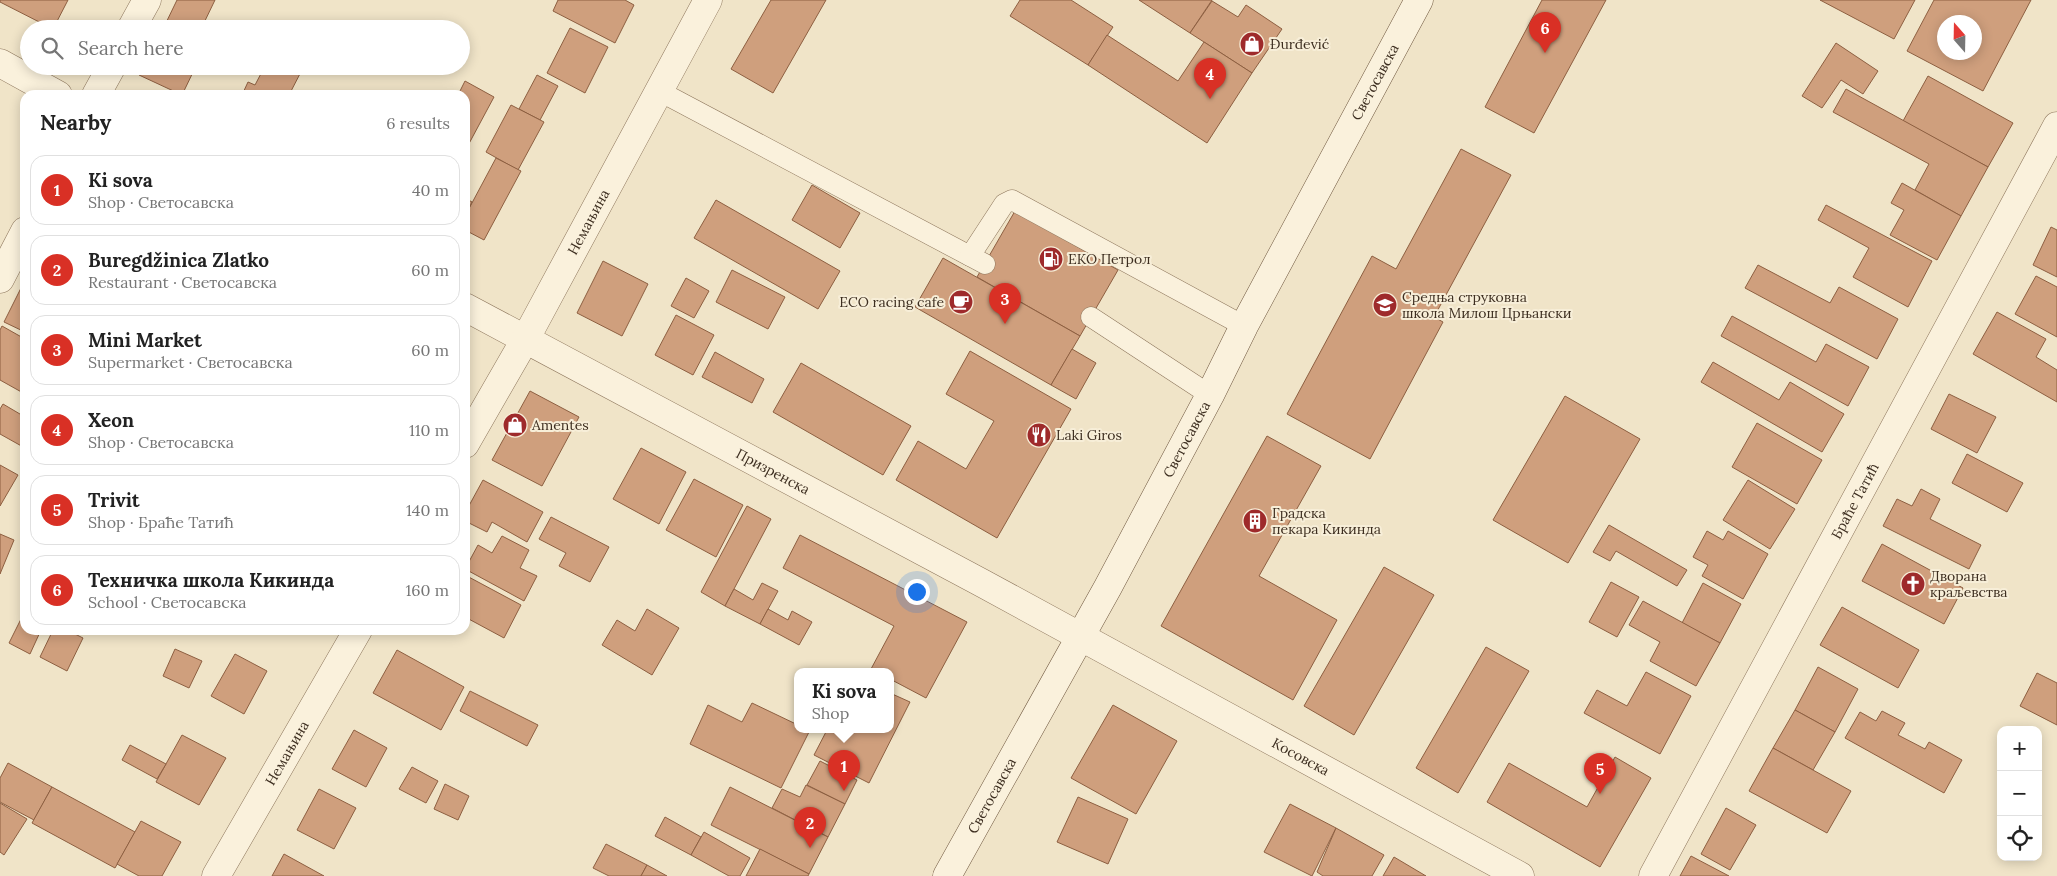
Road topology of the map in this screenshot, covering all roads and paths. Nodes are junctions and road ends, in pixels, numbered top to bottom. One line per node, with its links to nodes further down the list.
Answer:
1 (147, 0): 4 (street)
2 (708, 0): 11 (street, Немањина)
3 (1419, 0): 17 (street, Светосавска)
4 (137, 20)
5 (0, 63): 6 (street)
6 (20, 74)
7 (22, 75): 9 (street)
8 (107, 75): 10 (street)
9 (49, 90)
10 (99, 90)
11 (659, 92): 17 (lane); 18 (street, Немањина)
12 (2057, 126): 26 (street, Браће Татић)
13 (20, 241): 14 (street)
14 (0, 279)
15 (470, 310): 18 (street, Призренска)
16 (1091, 317): 19 (lane)
17 (1244, 326): 19 (street, Светосавска)
18 (526, 338): 20 (street, Немањина); 22 (street, Призренска)
19 (1210, 395): 22 (street, Светосавска)
20 (470, 435)
21 (355, 635): 23 (street, Немањина)
22 (1080, 638): 24 (street, Светосавска); 25 (street, Косовска)
23 (216, 876)
24 (947, 876)
25 (1520, 876)
26 (1653, 876)

